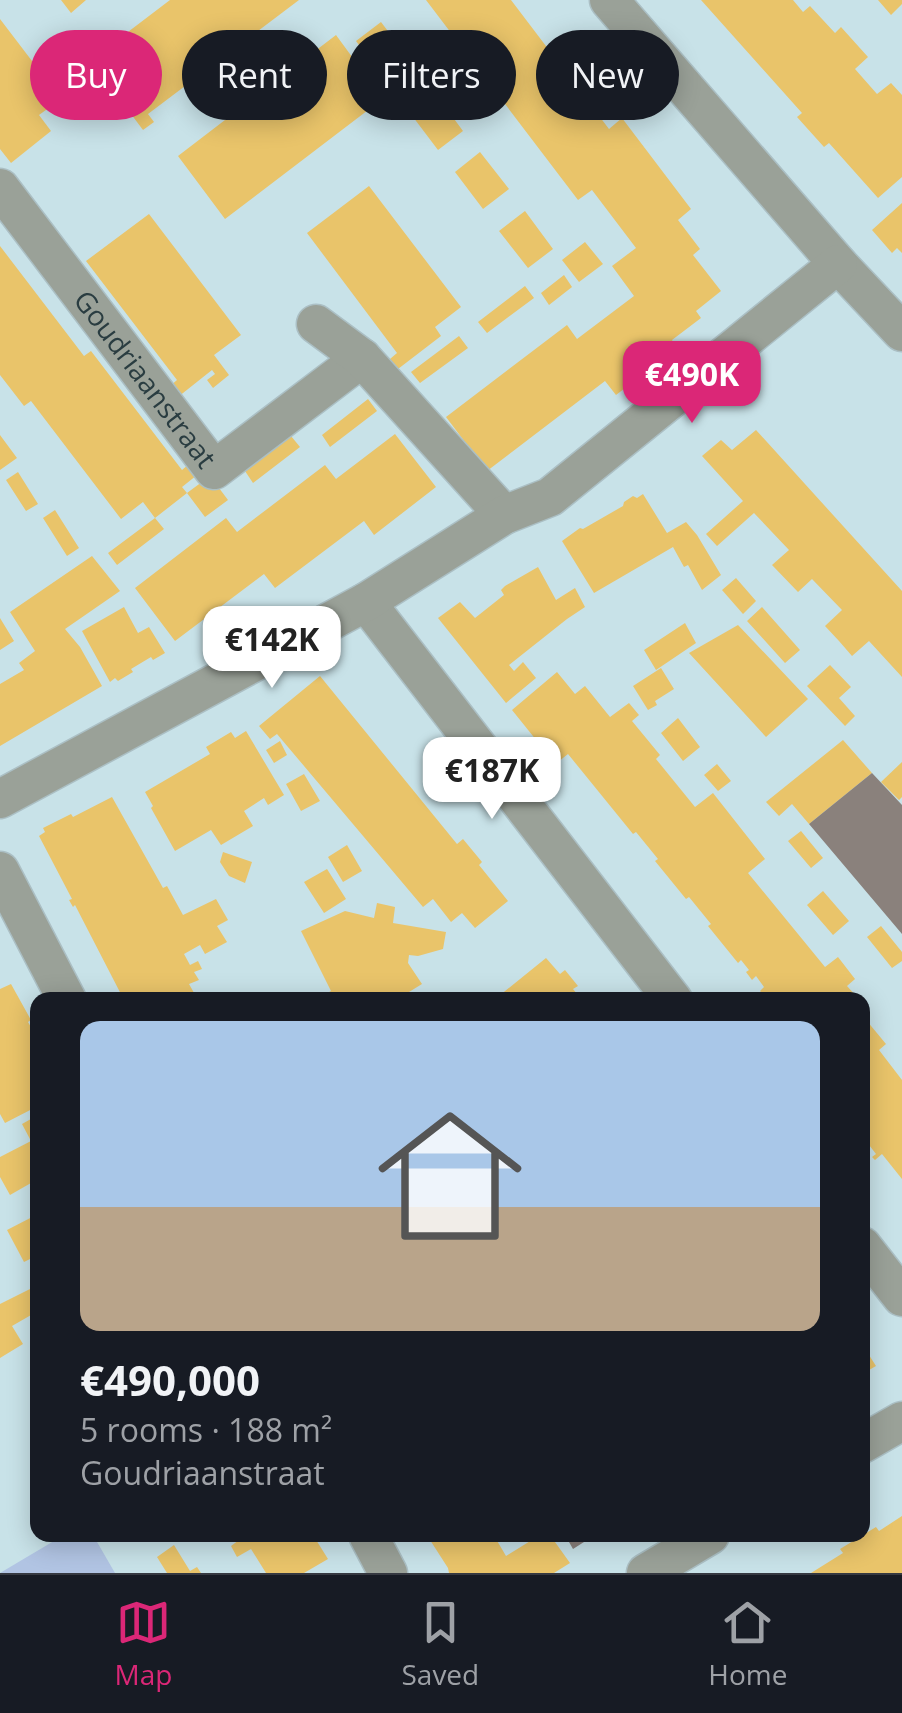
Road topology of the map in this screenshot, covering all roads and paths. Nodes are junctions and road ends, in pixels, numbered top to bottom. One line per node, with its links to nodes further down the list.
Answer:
1 (609, 0): 3 (street)
2 (0, 188): 6 (street, Goudriaanstraat)
3 (838, 264): 5 (street); 7 (street)
4 (316, 324): 6 (street)
5 (902, 332)
6 (362, 358): 7 (street)
7 (504, 515): 8 (street)
8 (366, 602): 9 (street); 12 (street)
9 (0, 799)
10 (0, 871): 11 (street)
11 (63, 992)
12 (666, 992)
13 (870, 1256): 14 (street)
14 (902, 1297)
15 (902, 1421): 16 (street)
16 (870, 1439)
17 (372, 1542): 19 (street)
18 (698, 1542): 20 (street)
19 (388, 1573)
20 (646, 1573)

